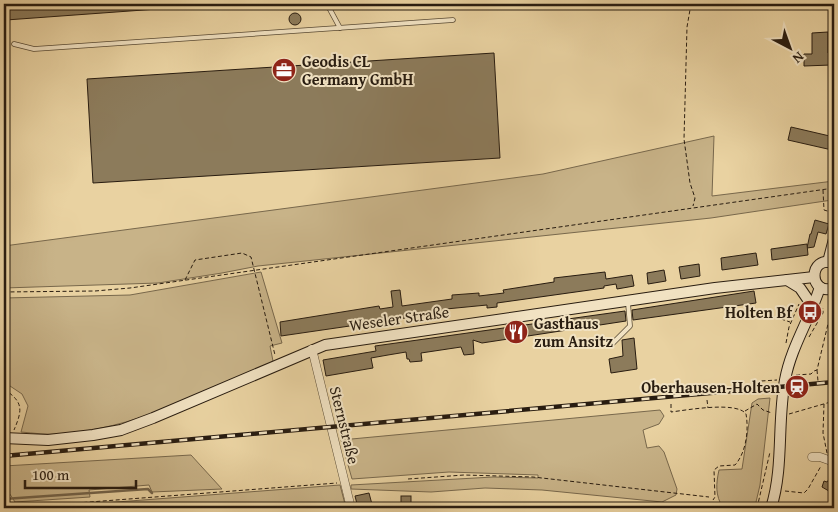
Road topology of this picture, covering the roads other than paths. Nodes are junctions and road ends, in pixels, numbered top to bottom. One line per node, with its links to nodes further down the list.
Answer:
1 (327, 4): 3 (lane)
2 (453, 20): 3 (lane)
3 (340, 28): 4 (lane)
4 (14, 44)
5 (834, 239): 6 (main road)
6 (831, 262): 7 (main road)
7 (814, 276): 8 (main road, Weseler Straße); 9 (main road)
8 (787, 280): 11 (main road, Weseler Straße); 12 (main road)
9 (820, 288): 10 (main road); 12 (main road)
10 (834, 288)
11 (627, 300): 13 (lane); 14 (main road, Weseler Straße)
12 (813, 307): 19 (main road)
13 (613, 343)
14 (312, 349): 15 (main road, Weseler Straße); 18 (street, Sternstraße)
15 (7, 438)
16 (812, 457): 17 (street)
17 (831, 461)
18 (351, 508)
19 (770, 508)

